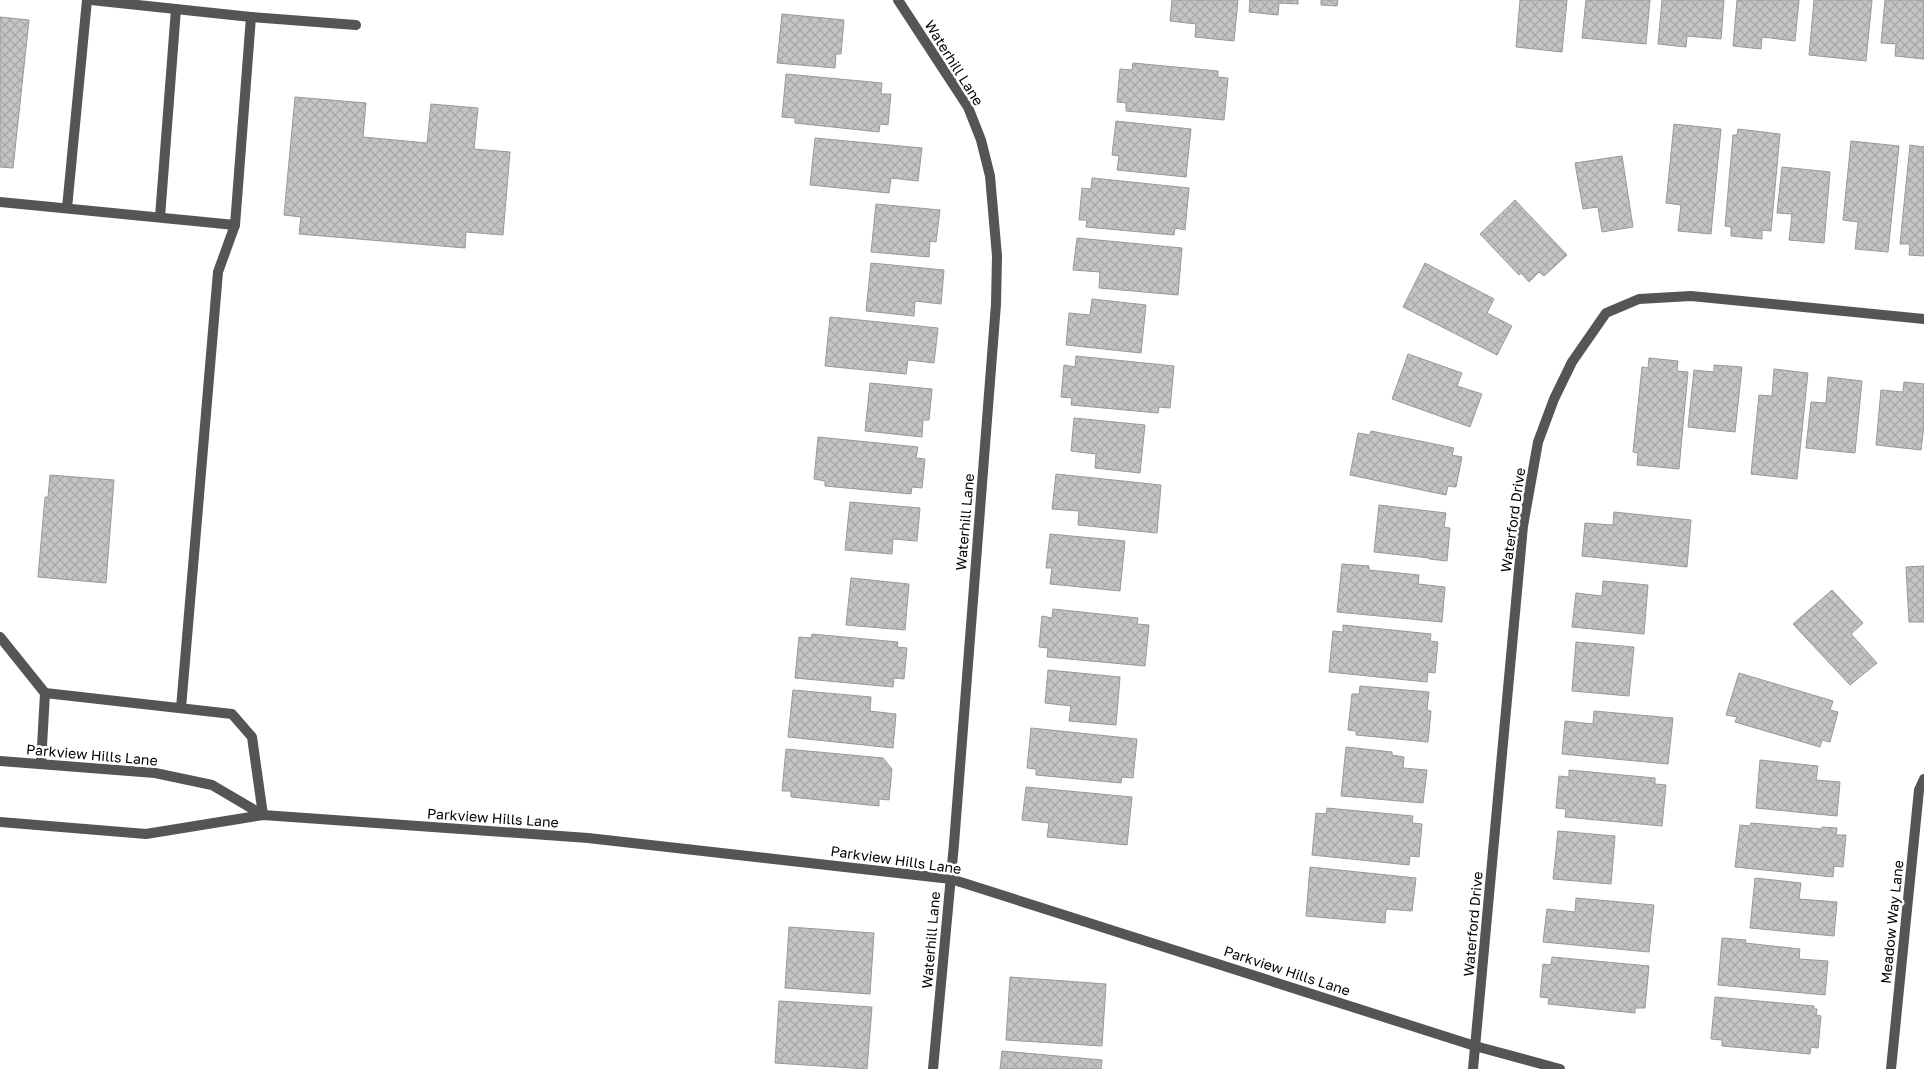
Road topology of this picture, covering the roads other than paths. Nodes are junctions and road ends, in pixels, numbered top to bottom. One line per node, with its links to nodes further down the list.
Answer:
1 (87, 0): 8 (street)
2 (90, 0): 4 (street)
3 (898, 0): 20 (street, Waterhill Lane)
4 (176, 9): 5 (street); 9 (street)
5 (251, 17): 6 (street); 10 (street)
6 (356, 25)
7 (0, 202): 8 (street)
8 (67, 208): 9 (street)
9 (160, 217): 10 (street)
10 (235, 225): 14 (street)
11 (1924, 319): 21 (street, Waterford Drive)
12 (0, 637): 13 (street)
13 (45, 693): 14 (street); 16 (street)
14 (181, 708): 18 (street)
15 (0, 761): 16 (street, Parkview Hills Lane)
16 (41, 764): 18 (street, Parkview Hills Lane)
17 (1924, 780): 25 (street, Meadow Way Lane)
18 (263, 815): 19 (street, Parkview Hills Lane); 20 (street, Parkview Hills Lane)
19 (0, 822)
20 (951, 879): 21 (street, Parkview Hills Lane); 22 (street, Waterhill Lane)
21 (1475, 1046): 23 (street, Waterford Drive); 24 (street, Parkview Hills Lane)
22 (933, 1069)
23 (1473, 1069)
24 (1560, 1069)
25 (1890, 1069)

